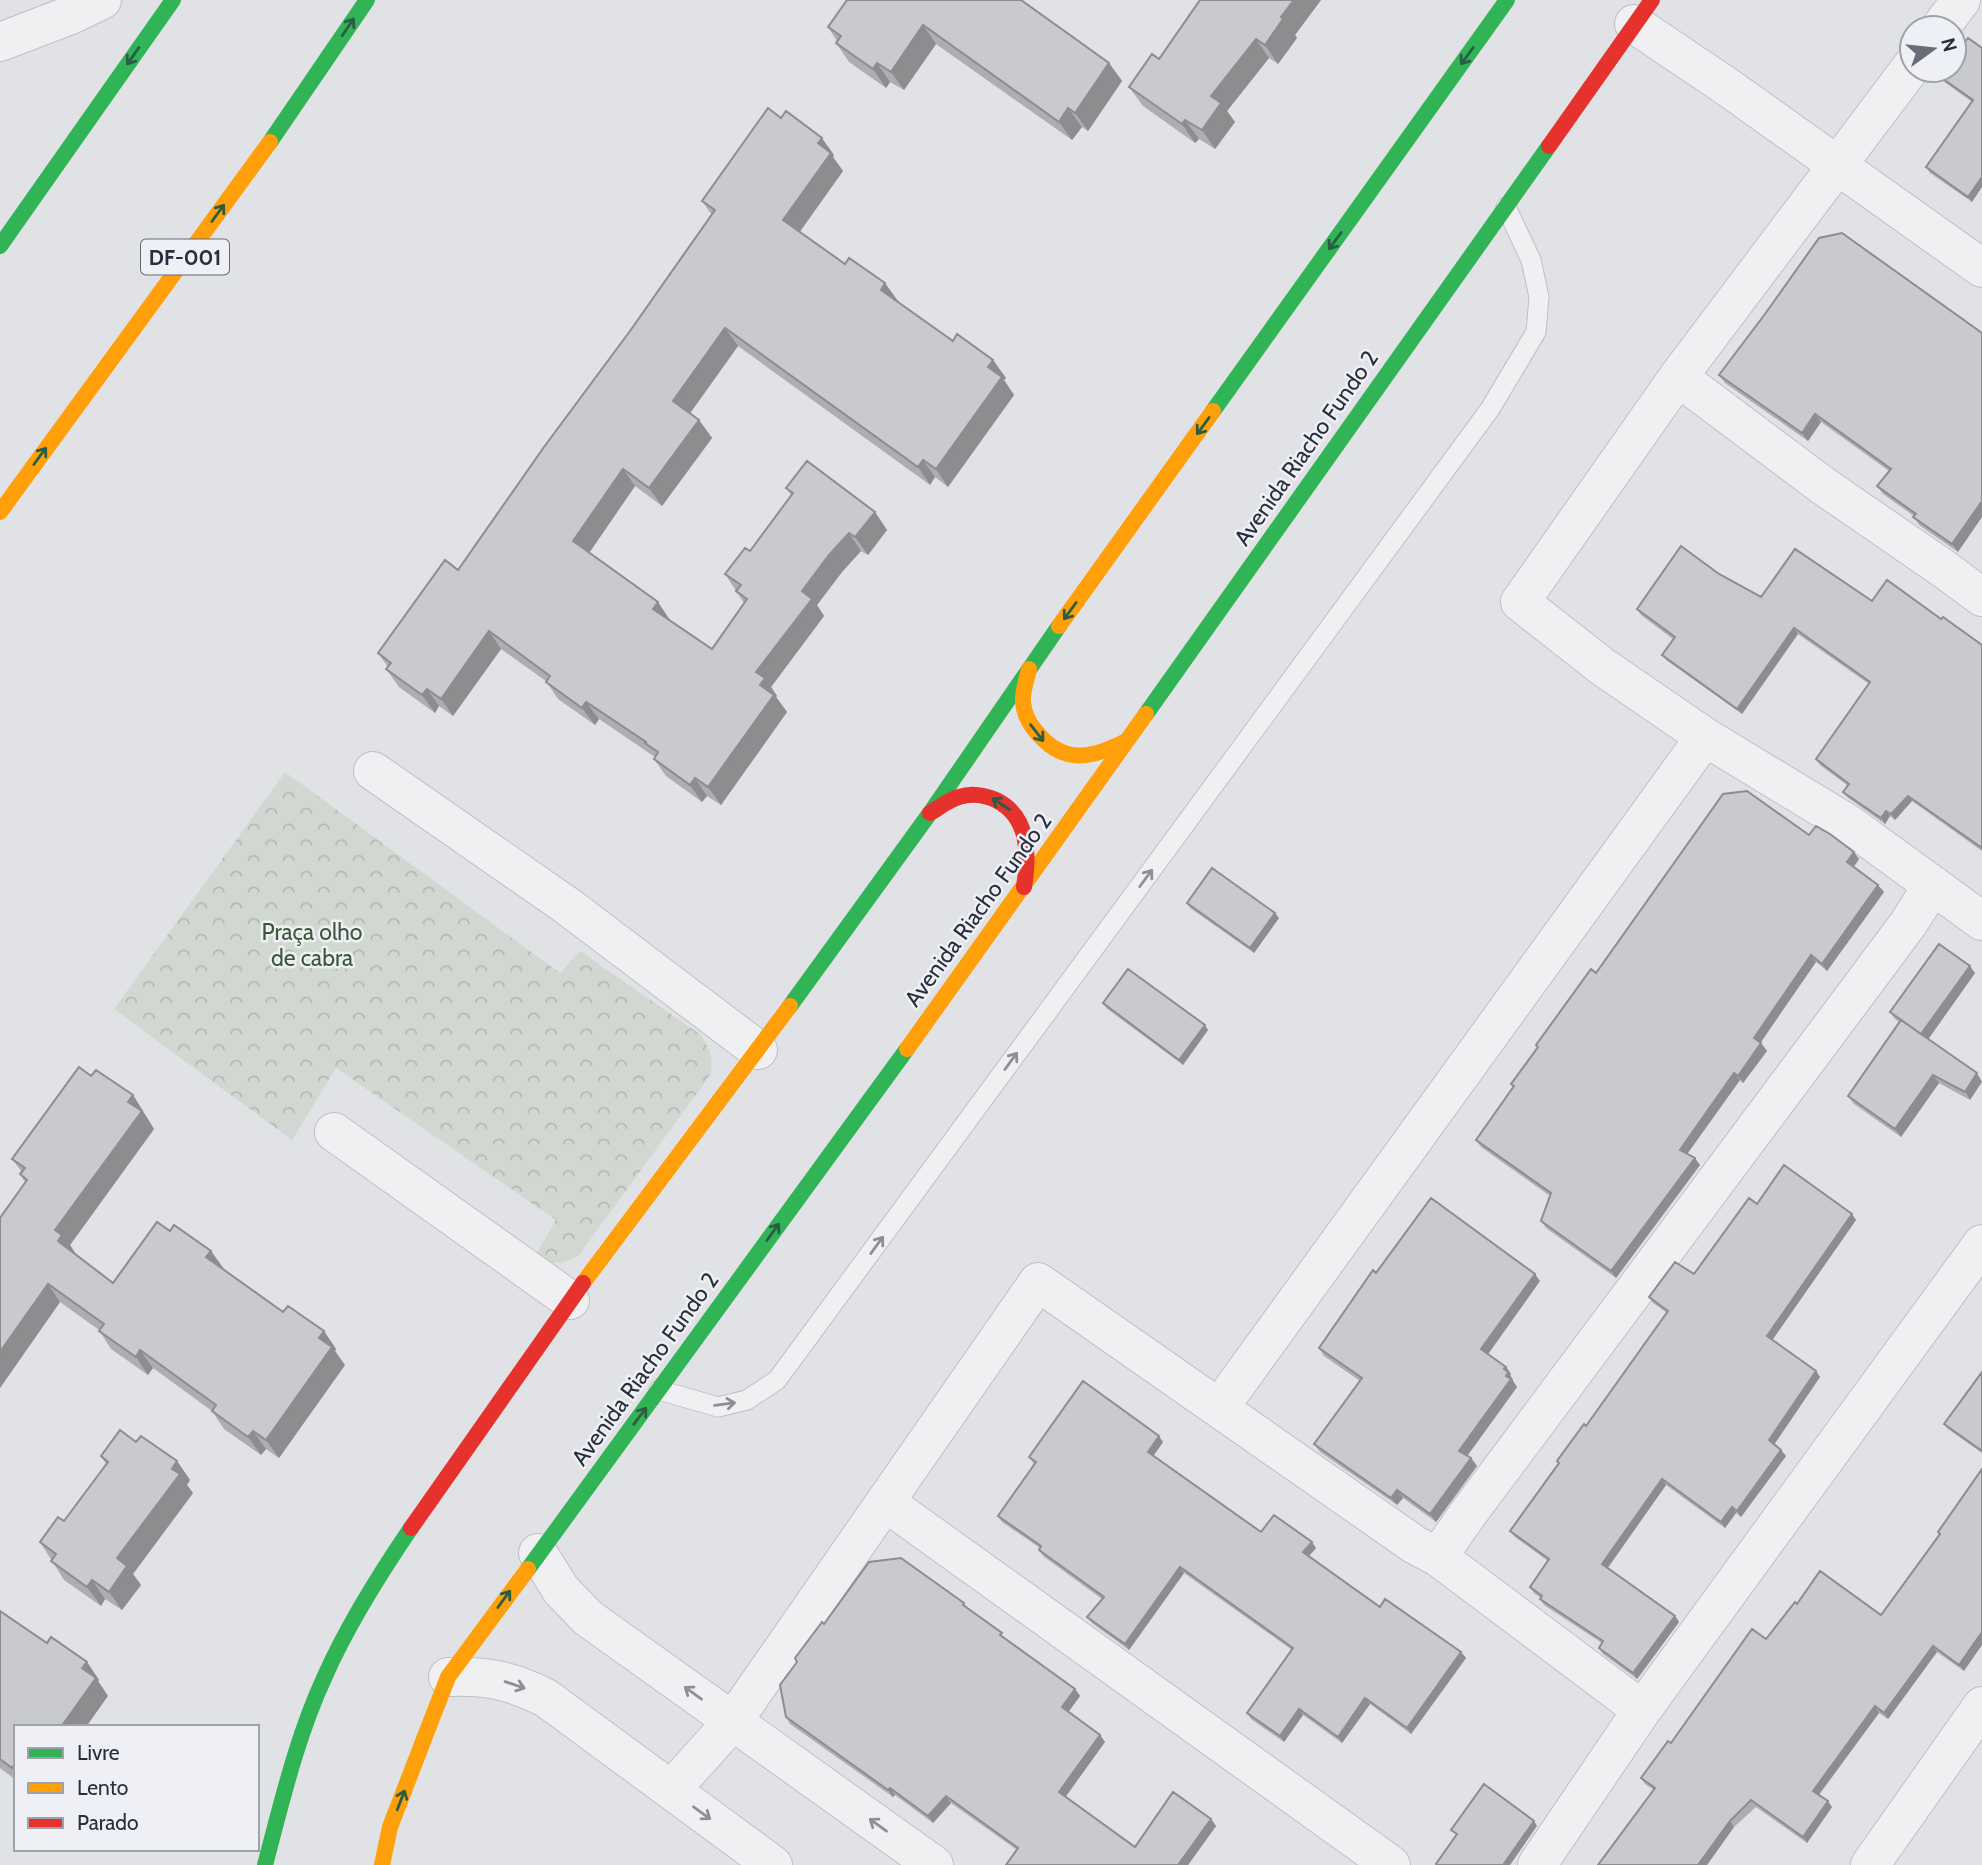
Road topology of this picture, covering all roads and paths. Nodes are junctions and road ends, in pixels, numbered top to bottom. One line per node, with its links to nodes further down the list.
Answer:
1 (173, 0): 10 (main road, one-way to 10)
2 (367, 0): 13 (main road, DF-001, one-way to 2)
3 (1507, 0): 15 (main road, one-way to 15)
4 (72, 5): 6 (street)
5 (1643, 12): 8 (street); 9 (main road, Avenida Riacho Fundo 2)
6 (0, 42)
7 (1899, 84): 8 (street)
8 (1838, 166): 11 (street); 12 (street)
9 (1506, 207): 17 (main road, Avenida Riacho Fundo 2); 27 (lane, one-way to 9)
10 (0, 246)
11 (1982, 268)
12 (1678, 377): 14 (street); 16 (street)
13 (0, 512)
14 (1982, 597)
15 (1029, 669): 17 (main road, one-way to 17); 19 (main road)
16 (1705, 737): 20 (street); 28 (street)
17 (1126, 741): 21 (main road, Avenida Riacho Fundo 2)
18 (373, 771): 23 (street)
19 (930, 813): 21 (main road, one-way to 19); 23 (main road)
20 (1933, 885): 22 (street); 31 (street)
21 (1024, 887): 27 (main road, Avenida Riacho Fundo 2, one-way to 21)
22 (1982, 920)
23 (758, 1050): 26 (main road)
24 (334, 1132): 26 (street)
25 (1982, 1244): 34 (street)
26 (570, 1300): 37 (main road)
27 (659, 1390): 30 (main road, Avenida Riacho Fundo 2, one-way to 27)
28 (1219, 1409): 29 (street); 31 (street)
29 (885, 1502): 35 (street); 41 (street)
30 (538, 1553): 32 (main road, Avenida Riacho Fundo 2, one-way to 30); 35 (street, one-way to 30)
31 (1438, 1557): 34 (street)
32 (448, 1677): 36 (street, one-way to 36); 38 (main road, Avenida Riacho Fundo 2, one-way to 32)
33 (1982, 1706): 43 (street)
34 (1642, 1710): 42 (street)
35 (733, 1721): 36 (street); 40 (street, one-way to 35)
36 (671, 1790): 39 (street, one-way to 39)
37 (265, 1865)
38 (382, 1865)
39 (773, 1865)
40 (934, 1865)
41 (1391, 1865)
42 (1537, 1865)
43 (1870, 1865)

